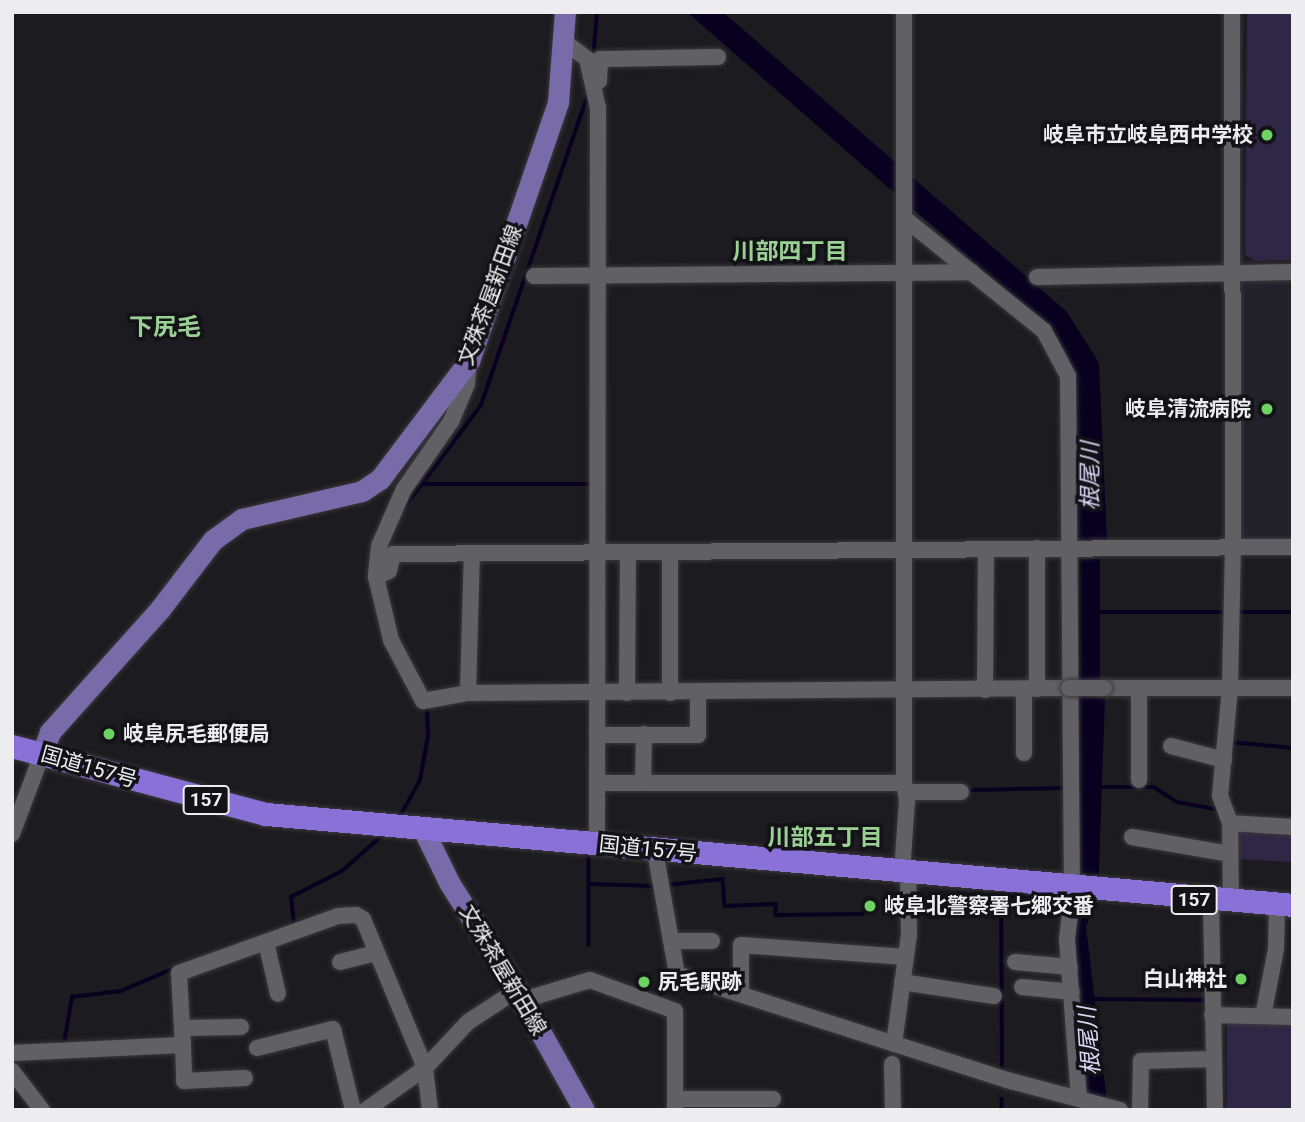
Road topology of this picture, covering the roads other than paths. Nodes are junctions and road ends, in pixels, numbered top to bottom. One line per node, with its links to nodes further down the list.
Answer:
1 (565, 12): 4 (main road, 文殊茶屋新田線)
2 (904, 12): 7 (street)
3 (1232, 12): 9 (street)
4 (566, 43): 6 (street); 15 (main road, 文殊茶屋新田線)
5 (718, 57): 6 (street)
6 (598, 108): 12 (street)
7 (904, 214): 8 (street); 11 (street)
8 (972, 272): 11 (street); 19 (street)
9 (1232, 272): 10 (street); 14 (street); 16 (street)
10 (1293, 272)
11 (904, 273): 12 (street); 20 (street)
12 (597, 275): 13 (street); 25 (street)
13 (534, 276)
14 (1037, 277)
15 (469, 362): 26 (street); 41 (main road, 文殊茶屋新田線)
16 (1233, 547): 17 (street); 19 (street); 28 (street)
17 (1293, 547)
18 (1037, 548): 19 (street); 21 (street); 32 (street)
19 (1074, 548): 58 (street)
20 (904, 549): 21 (street); 23 (street); 30 (street)
21 (986, 549): 31 (street)
22 (628, 552): 23 (street); 25 (street); 34 (street)
23 (670, 552): 35 (street)
24 (472, 553): 25 (street); 26 (street); 37 (street)
25 (598, 553): 33 (street)
26 (376, 577): 37 (street)
27 (1139, 688): 28 (street); 32 (street, bridge); 44 (street)
28 (1230, 688): 29 (street); 43 (street)
29 (1293, 688)
30 (906, 690): 31 (street); 36 (street); 47 (street)
31 (985, 690): 32 (street)
32 (1030, 690): 42 (street)
33 (598, 692): 34 (street); 37 (street); 39 (street)
34 (627, 692): 35 (street)
35 (670, 692): 36 (street)
36 (698, 692): 38 (street)
37 (468, 693)
38 (643, 734): 39 (street); 46 (street)
39 (597, 735): 45 (street)
40 (1171, 746): 43 (street)
41 (28, 750): 51 (highway, 国道157号 / 157); 52 (street)
42 (1024, 753)
43 (1224, 760): 49 (street)
44 (1139, 780)
45 (598, 783): 46 (street); 54 (street)
46 (643, 783): 47 (street)
47 (905, 787): 48 (street); 57 (street)
48 (961, 792)
49 (1230, 823): 50 (street); 56 (street)
50 (1293, 827)
51 (423, 829): 54 (highway, 国道157号 / 157); 74 (main road, 文殊茶屋新田線)
52 (12, 834)
53 (1132, 837): 56 (street)
54 (593, 843): 55 (highway, 国道157号 / 157)
55 (655, 851): 57 (highway, 国道157号 / 157); 61 (street)
56 (1230, 854): 59 (street)
57 (905, 872): 58 (highway, 国道157号 / 157); 65 (street)
58 (1083, 889): 59 (highway, 国道157号 / 157); 68 (street)
59 (1221, 902): 60 (highway, 国道157号 / 157); 76 (street)
60 (1285, 905): 77 (street)
61 (671, 941): 62 (street); 73 (street)
62 (712, 941)
63 (266, 942): 64 (street); 72 (street); 80 (street)
64 (377, 953): 66 (street); 87 (street)
65 (906, 957): 69 (street); 73 (street)
66 (340, 962)
67 (1015, 962): 68 (street)
68 (1070, 967): 71 (street)
69 (902, 982): 75 (street); 81 (street)
70 (1022, 987): 71 (street)
71 (1072, 992): 90 (street)
72 (278, 994)
73 (741, 994): 81 (street)
74 (520, 995): 87 (street); 92 (main road, 文殊茶屋新田線); 93 (street)
75 (994, 996)
76 (1212, 1015): 77 (street); 85 (street)
77 (1262, 1016): 78 (street)
78 (1293, 1017)
79 (241, 1027): 80 (street)
80 (182, 1028): 82 (street)
81 (894, 1044): 90 (street)
82 (183, 1045): 84 (street); 89 (street)
83 (257, 1048): 95 (street)
84 (12, 1053)
85 (1214, 1059): 100 (street); 101 (street)
86 (892, 1064): 98 (street)
87 (425, 1068): 96 (street); 97 (street)
88 (12, 1071): 94 (street)
89 (245, 1078)
90 (1079, 1098): 99 (street)
91 (774, 1099): 93 (street)
92 (576, 1104)
93 (676, 1105)
94 (42, 1110)
95 (353, 1110)
96 (366, 1110)
97 (430, 1110)
98 (893, 1110)
99 (1120, 1110)
100 (1140, 1110)
101 (1215, 1110)

